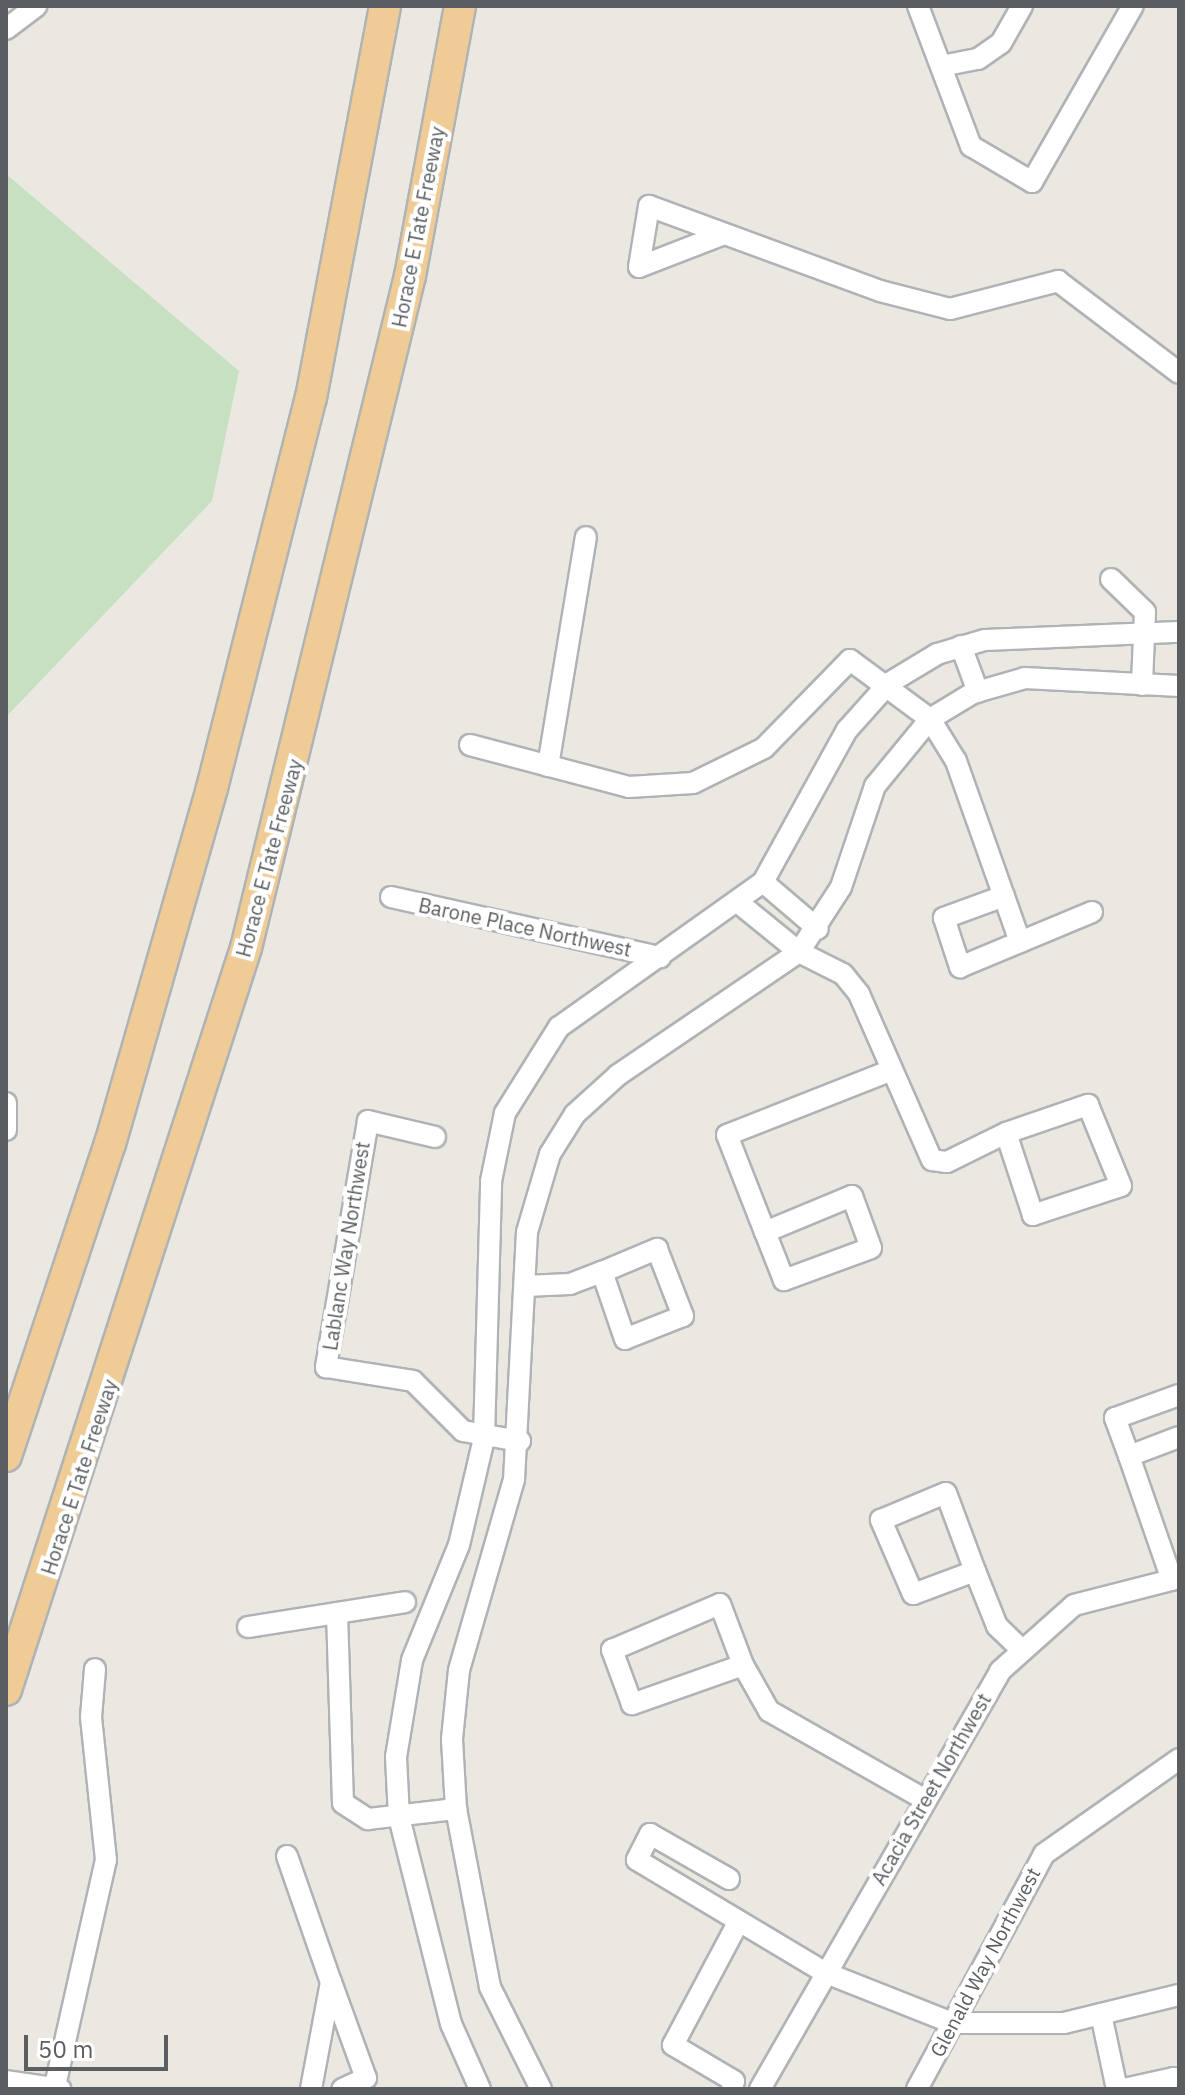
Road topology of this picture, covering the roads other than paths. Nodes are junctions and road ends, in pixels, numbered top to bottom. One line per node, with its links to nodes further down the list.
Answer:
1 (36, 6): 7 (street)
2 (385, 6): 44 (highway)
3 (460, 6): 54 (highway, Horace E Tate Freeway)
4 (918, 6): 8 (street)
5 (1022, 6): 8 (street)
6 (1133, 6): 8 (street)
7 (6, 29)
8 (941, 66)
9 (724, 234): 10 (street)
10 (1179, 373)
11 (586, 537): 22 (street)
12 (1111, 579): 14 (street)
13 (1179, 632): 14 (street)
14 (1146, 635): 15 (street); 17 (street)
15 (961, 646): 16 (street); 19 (street)
16 (889, 683): 20 (street); 22 (street); 23 (street)
17 (1142, 685): 18 (street); 19 (street)
18 (1179, 686)
19 (978, 692): 20 (street)
20 (930, 719): 24 (street); 28 (street)
21 (470, 745): 22 (street)
22 (548, 766)
23 (763, 882): 26 (street); 28 (street)
24 (1004, 896): 29 (street); 29 (street)
25 (391, 897): 31 (street, Barone Place Northwest)
26 (740, 904): 30 (street); 31 (street)
27 (1092, 912): 29 (street)
28 (818, 929): 30 (street)
29 (1020, 942)
30 (799, 952): 32 (street); 39 (street)
31 (660, 957): 42 (street)
32 (892, 1070): 35 (street); 37 (street)
33 (6, 1103): 34 (street)
34 (6, 1130)
35 (1006, 1133): 35 (street)
36 (435, 1137): 42 (street, Lablanc Way Northwest)
37 (765, 1232): 37 (street)
38 (602, 1272): 38 (street); 39 (street)
39 (525, 1286): 43 (street)
40 (1179, 1395): 45 (street)
41 (1179, 1437): 45 (street)
42 (484, 1438): 43 (street, Lablanc Way Northwest); 58 (street)
43 (520, 1441): 57 (street)
44 (6, 1456)
45 (1129, 1456): 47 (street)
46 (975, 1571): 46 (street); 51 (street)
47 (1176, 1579): 51 (street, Acacia Street Northwest)
48 (405, 1602): 49 (street)
49 (337, 1613): 50 (street); 58 (street)
50 (248, 1627)
51 (1020, 1648): 56 (street, Acacia Street Northwest)
52 (743, 1665): 52 (street); 56 (street)
53 (95, 1669): 68 (street)
54 (6, 1690)
55 (1177, 1764): 66 (street, Glenald Way Northwest)
56 (924, 1799): 62 (street, Acacia Street Northwest)
57 (456, 1809): 58 (street); 72 (street)
58 (399, 1817): 71 (street)
59 (287, 1856): 63 (street)
60 (729, 1879): 61 (street)
61 (739, 1921): 62 (street); 73 (street)
62 (826, 1973): 66 (street); 74 (street, Acacia Street Northwest)
63 (331, 1982): 69 (street); 70 (street)
64 (1179, 1995): 65 (street)
65 (1101, 2014): 66 (street); 76 (street)
66 (952, 2023): 75 (street, Glenald Way Northwest)
67 (6, 2081): 68 (street)
68 (58, 2088)
69 (311, 2089)
70 (342, 2089)
71 (480, 2089)
72 (541, 2089)
73 (732, 2089)
74 (760, 2089)
75 (917, 2089)
76 (1117, 2089)
77 (1124, 2089): 78 (street)
78 (1177, 2089)

